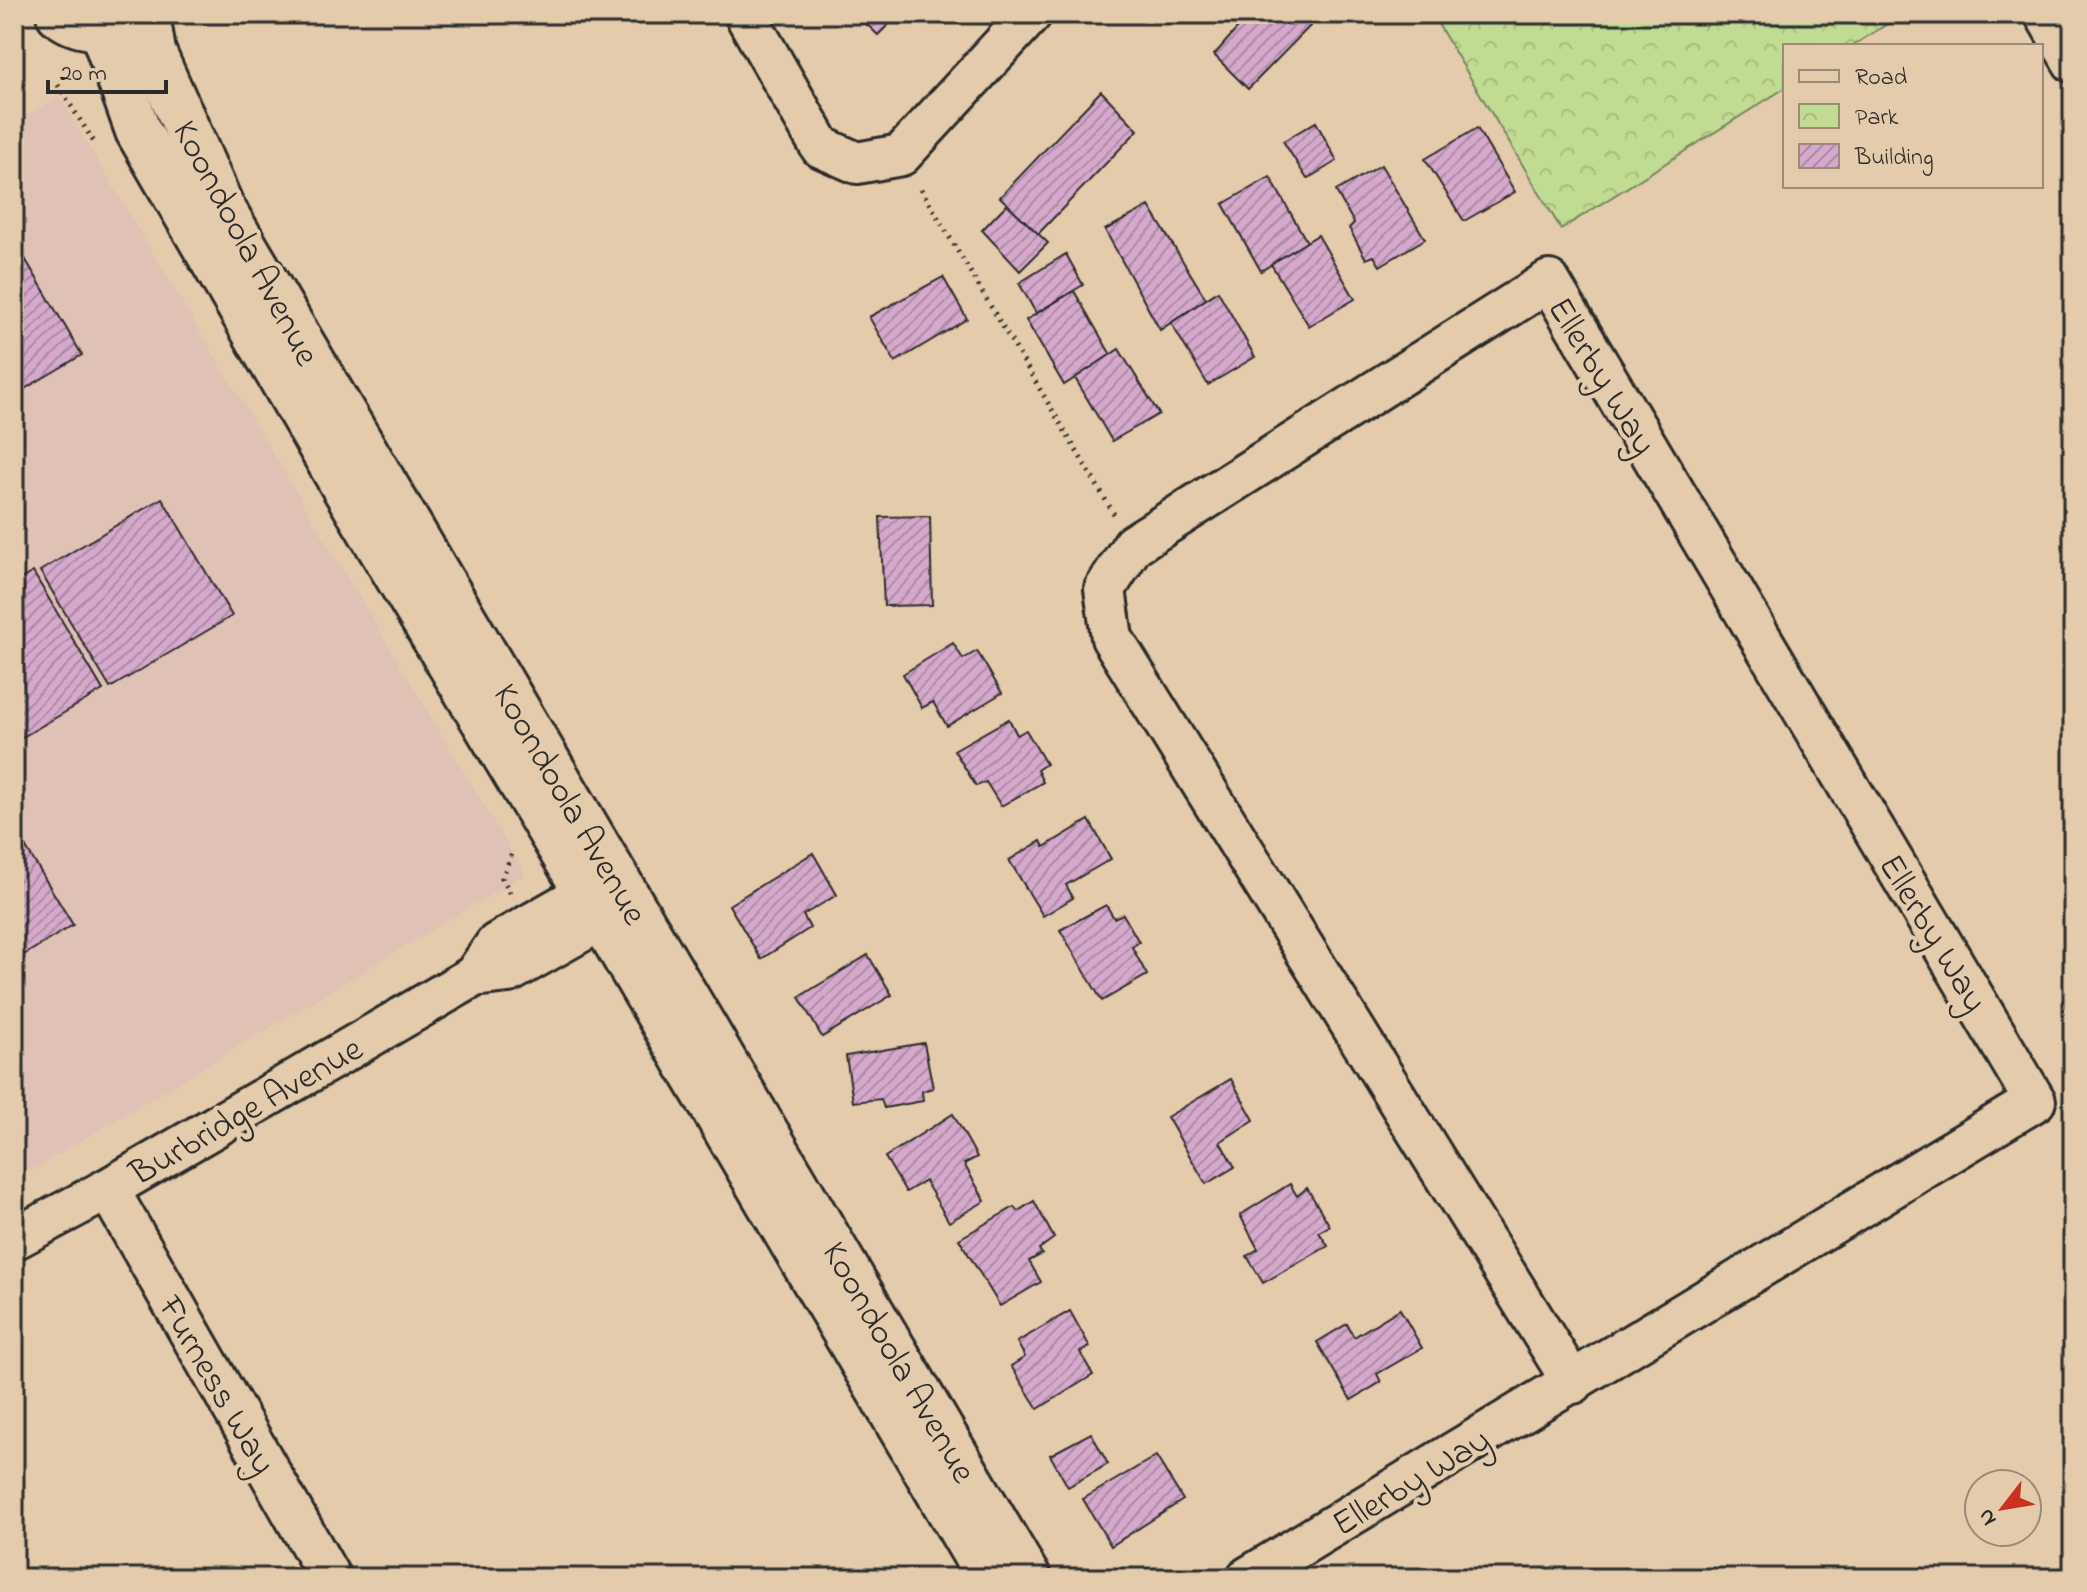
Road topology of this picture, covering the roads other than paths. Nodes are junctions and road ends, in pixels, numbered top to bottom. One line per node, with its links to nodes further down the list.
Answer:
1 (59, 14): 6 (street)
2 (147, 14): 8 (street, Koondoola Avenue)
3 (745, 14): 4 (street)
4 (1031, 14)
5 (2045, 14): 7 (street)
6 (116, 20): 8 (street, Koondoola Avenue)
7 (2073, 62)
8 (609, 897): 9 (street, Burbridge Avenue); 13 (street, Koondoola Avenue); 14 (street, Koondoola Avenue)
9 (108, 1189): 10 (street, Burbridge Avenue); 12 (street, Furness Way)
10 (14, 1239)
11 (1573, 1383): 11 (street, Ellerby Way); 15 (street, Ellerby Way)
12 (330, 1578)
13 (989, 1578)
14 (1028, 1578)
15 (1247, 1578)

